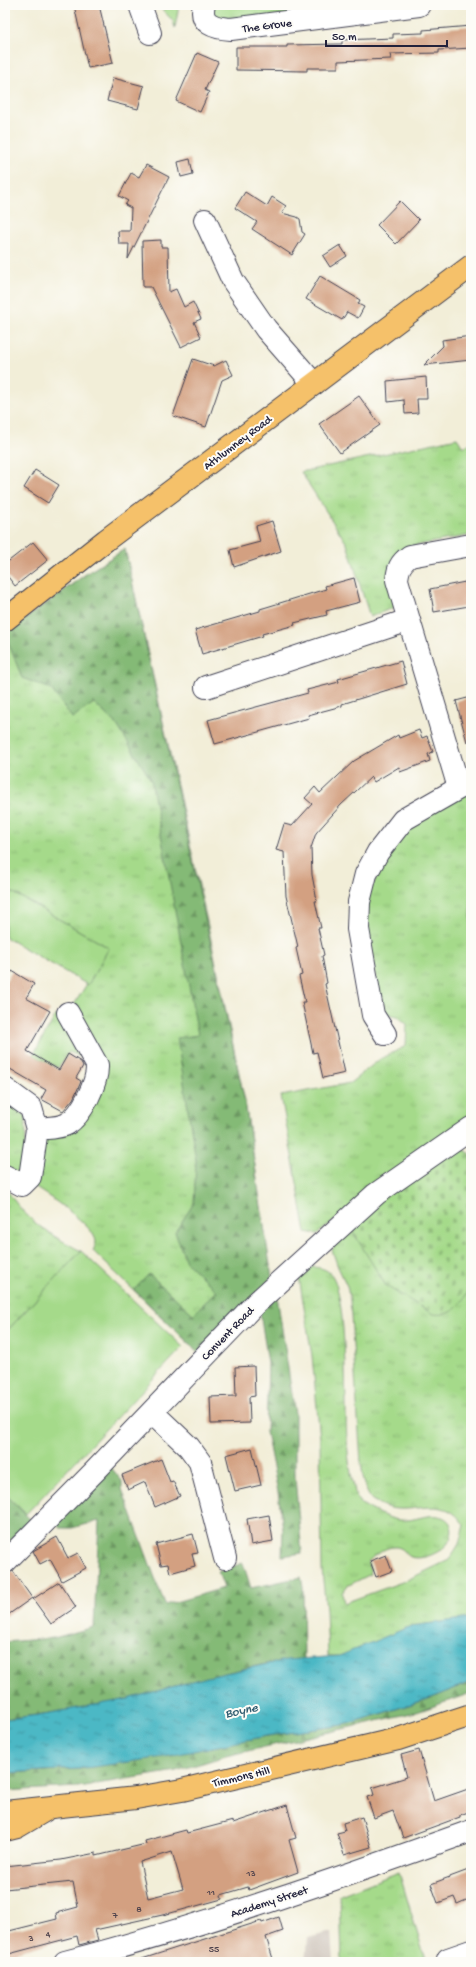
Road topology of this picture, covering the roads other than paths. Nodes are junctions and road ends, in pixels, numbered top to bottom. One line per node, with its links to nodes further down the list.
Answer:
1 (140, 5): 4 (street)
2 (204, 5): 3 (street, The Grove)
3 (416, 5)
4 (150, 34)
5 (205, 220): 7 (street)
6 (471, 266): 7 (main road, Athlumney Road)
7 (314, 384): 9 (main road, Athlumney Road)
8 (471, 545): 10 (street)
9 (5, 620)
10 (409, 620): 11 (street); 12 (street)
11 (206, 687)
12 (465, 785): 14 (street)
13 (68, 1013): 17 (street)
14 (385, 1034)
15 (5, 1089): 17 (street)
16 (471, 1128): 19 (street, Convent Road)
17 (37, 1129): 18 (street)
18 (5, 1176)
19 (152, 1412): 20 (street); 21 (street, Convent Road)
20 (225, 1558)
21 (5, 1562)
22 (471, 1715): 23 (main road, Timmons Hill)
23 (47, 1809): 24 (main road, Timmons Hill); 25 (main road)
24 (5, 1812)
25 (5, 1830)
26 (471, 1831): 29 (street, Academy Street)
27 (471, 1951): 28 (street)
28 (448, 1959)
29 (65, 1962)

